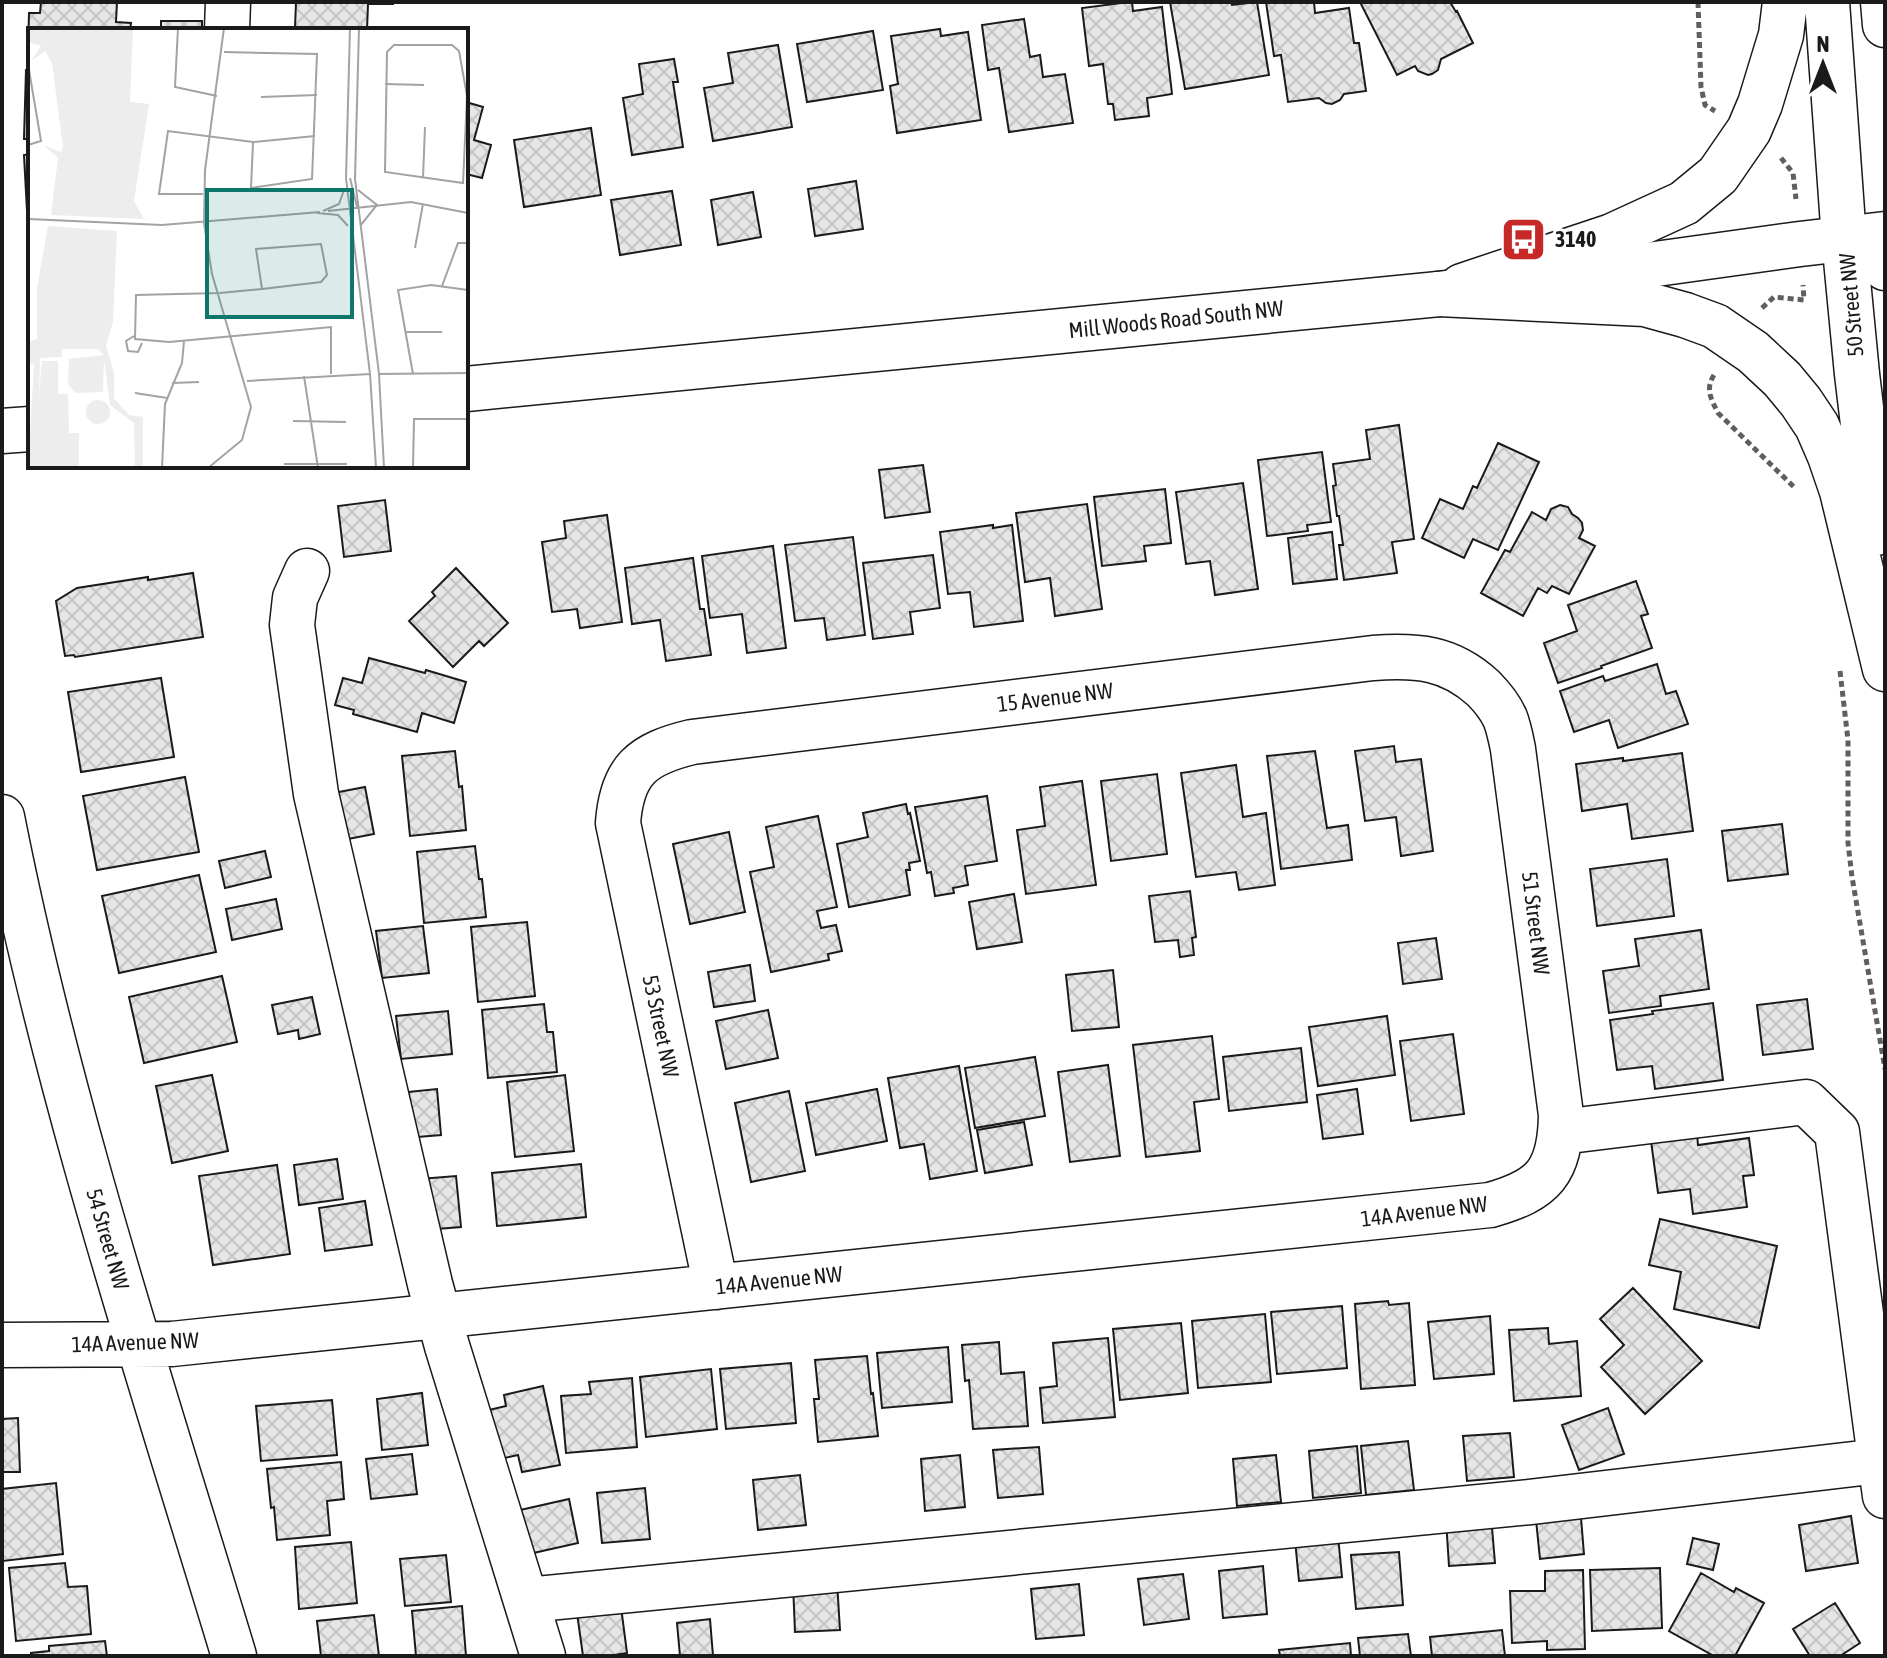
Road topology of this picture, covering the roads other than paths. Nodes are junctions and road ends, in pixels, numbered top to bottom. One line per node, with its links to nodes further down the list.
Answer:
1 (228, 2): 6 (street)
2 (1785, 2): 9 (street)
3 (1827, 2): 7 (street, 50 Street NW)
4 (1883, 2): 5 (street)
5 (1885, 25)
6 (227, 28)
7 (1865, 236): 8 (street); 9 (street, Mill Woods Road South NW); 14 (street, 50 Street NW)
8 (1885, 268)
9 (1439, 294): 10 (street, Mill Woods Road South NW); 15 (street)
10 (468, 389)
11 (28, 429): 12 (street)
12 (2, 431)
13 (307, 571): 22 (street)
14 (1885, 606)
15 (1885, 669)
16 (1475, 682): 17 (street, 15 Avenue NW); 19 (street, 51 Street NW)
17 (636, 768): 21 (street, 53 Street NW)
18 (2, 817): 23 (street, 54 Street NW)
19 (1561, 1132): 20 (street, 51 Street NW); 25 (street)
20 (1547, 1175): 21 (street, 14A Avenue NW)
21 (716, 1287): 22 (street, 14A Avenue NW)
22 (438, 1315): 23 (street, 14A Avenue NW); 26 (street)
23 (139, 1344): 24 (street, 14A Avenue NW); 27 (street, 54 Street NW)
24 (2, 1345)
25 (1882, 1479): 26 (street)
26 (527, 1600): 28 (street)
27 (234, 1656)
28 (543, 1656)

